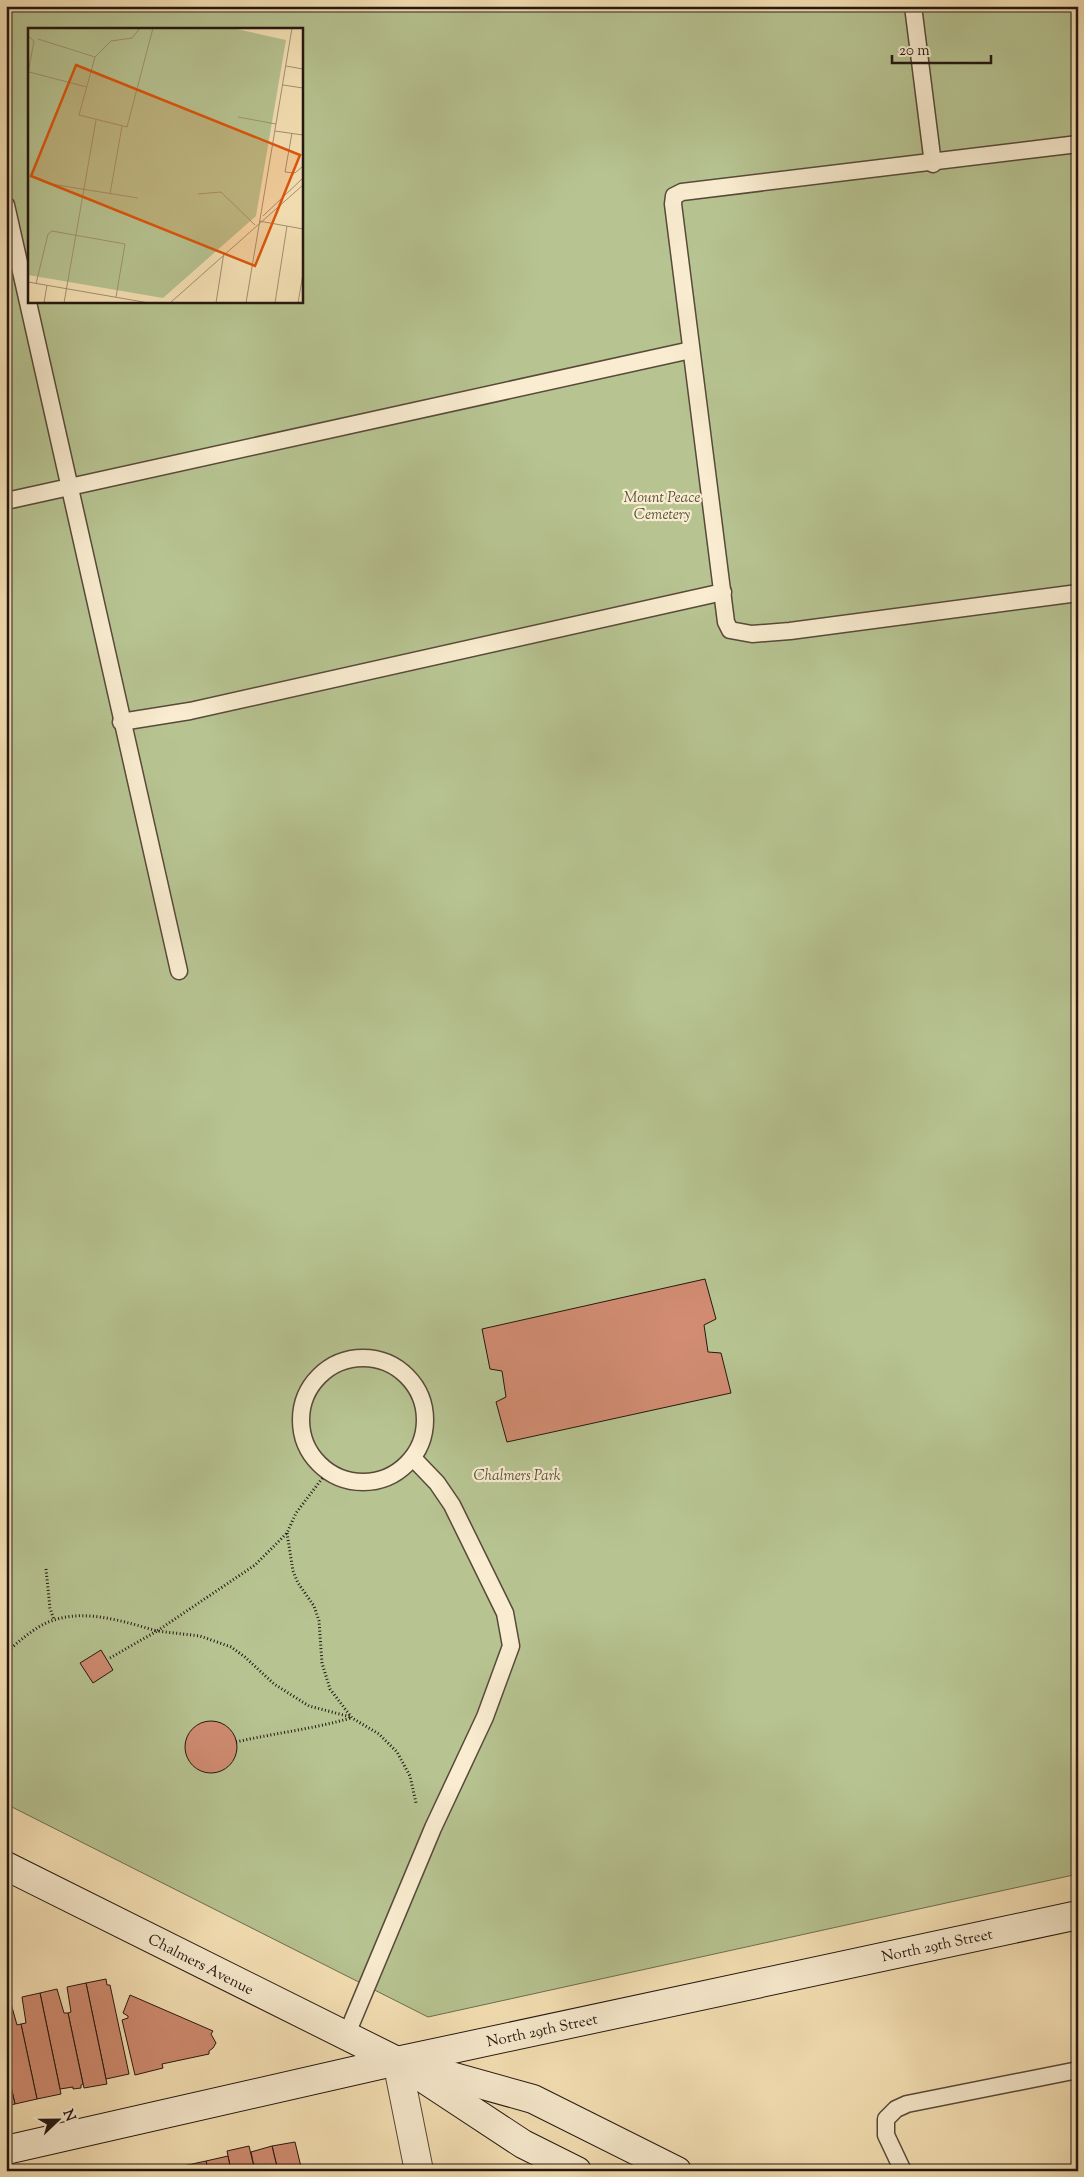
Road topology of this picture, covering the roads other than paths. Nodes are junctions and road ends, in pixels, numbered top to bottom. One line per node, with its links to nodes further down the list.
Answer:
1 (913, 6): 3 (lane)
2 (1078, 144): 3 (lane)
3 (933, 164): 7 (lane)
4 (6, 205): 5 (lane)
5 (28, 300)
6 (28, 302): 8 (lane)
7 (691, 350): 8 (lane); 10 (lane)
8 (71, 487): 9 (lane); 12 (lane)
9 (6, 501)
10 (723, 592): 11 (lane); 12 (lane)
11 (1078, 593)
12 (121, 722): 13 (lane)
13 (179, 971)
14 (413, 1458): 14 (lane); 17 (lane)
15 (10, 1871): 17 (street, Chalmers Avenue)
16 (1078, 1915): 18 (street, North 29th Street)
17 (346, 2036): 18 (street, Chalmers Avenue)
18 (397, 2062): 20 (street, North 29th Street); 21 (street); 22 (street, Chalmers Avenue); 23 (street, Chalmers Avenue)
19 (1078, 2070): 24 (lane)
20 (6, 2150)
21 (420, 2171)
22 (577, 2171)
23 (677, 2171)
24 (902, 2171)

